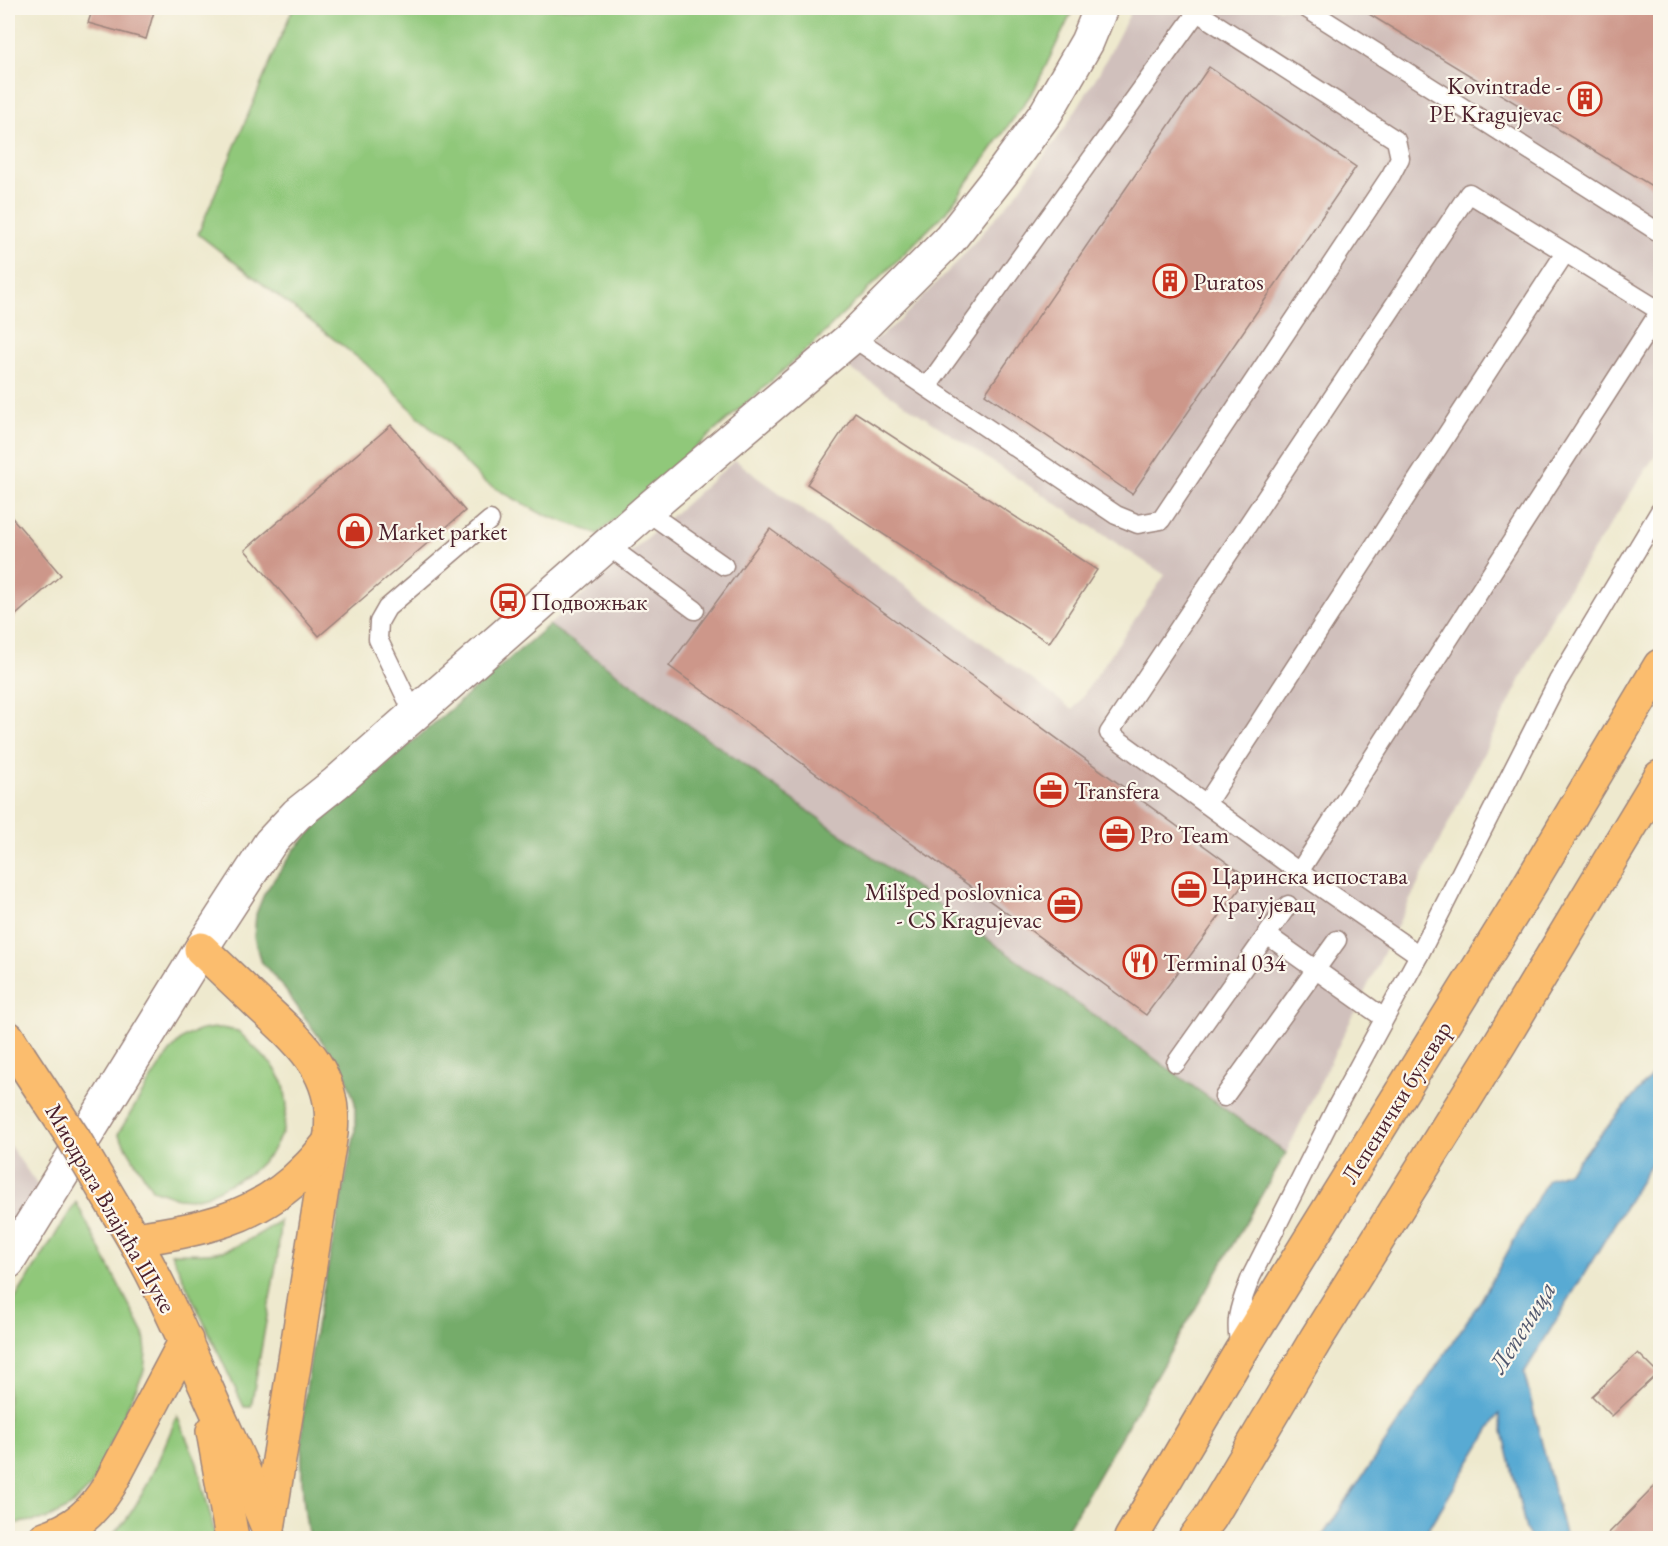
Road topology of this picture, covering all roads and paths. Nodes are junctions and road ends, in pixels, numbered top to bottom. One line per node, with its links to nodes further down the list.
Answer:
1 (1101, 8): 6 (street)
2 (1306, 8): 4 (lane)
3 (1194, 10): 7 (lane); 7 (lane)
4 (1660, 233)
5 (1565, 253): 17 (lane); 17 (lane); 18 (lane)
6 (852, 338): 7 (lane); 8 (street)
7 (927, 387)
8 (646, 511): 11 (street); 12 (lane)
9 (1660, 512): 23 (lane)
10 (490, 520): 15 (lane)
11 (607, 545): 13 (lane); 15 (street)
12 (724, 566)
13 (695, 610)
14 (1660, 666): 33 (main road, Лепенички булевар)
15 (414, 714): 22 (street)
16 (1660, 777): 39 (main road)
17 (1206, 804): 18 (lane)
18 (1299, 872): 23 (lane)
19 (1288, 905): 20 (lane)
20 (1268, 935): 24 (lane); 27 (lane)
21 (1337, 940): 24 (lane)
22 (201, 949): 29 (main road); 31 (street)
23 (1419, 955): 25 (lane)
24 (1316, 969): 25 (lane); 28 (lane)
25 (1384, 1018): 33 (lane)
26 (14, 1048): 30 (main road, Миодрага Влајића Шуке, bridge)
27 (1176, 1063)
28 (1224, 1097)
29 (329, 1143): 30 (main road); 35 (main road)
30 (126, 1226): 32 (main road, Миодрага Влајића Шуке)
31 (8, 1262)
32 (186, 1340): 34 (main road, Миодрага Влајића Шуке); 36 (main road)
33 (1240, 1351): 38 (main road, Лепенички булевар)
34 (204, 1382): 35 (main road, Миодрага Влајића Шуке); 37 (main road, Миодрага Влајића Шуке)
35 (269, 1534)
36 (45, 1539)
37 (232, 1539)
38 (1131, 1539)
39 (1195, 1539)

